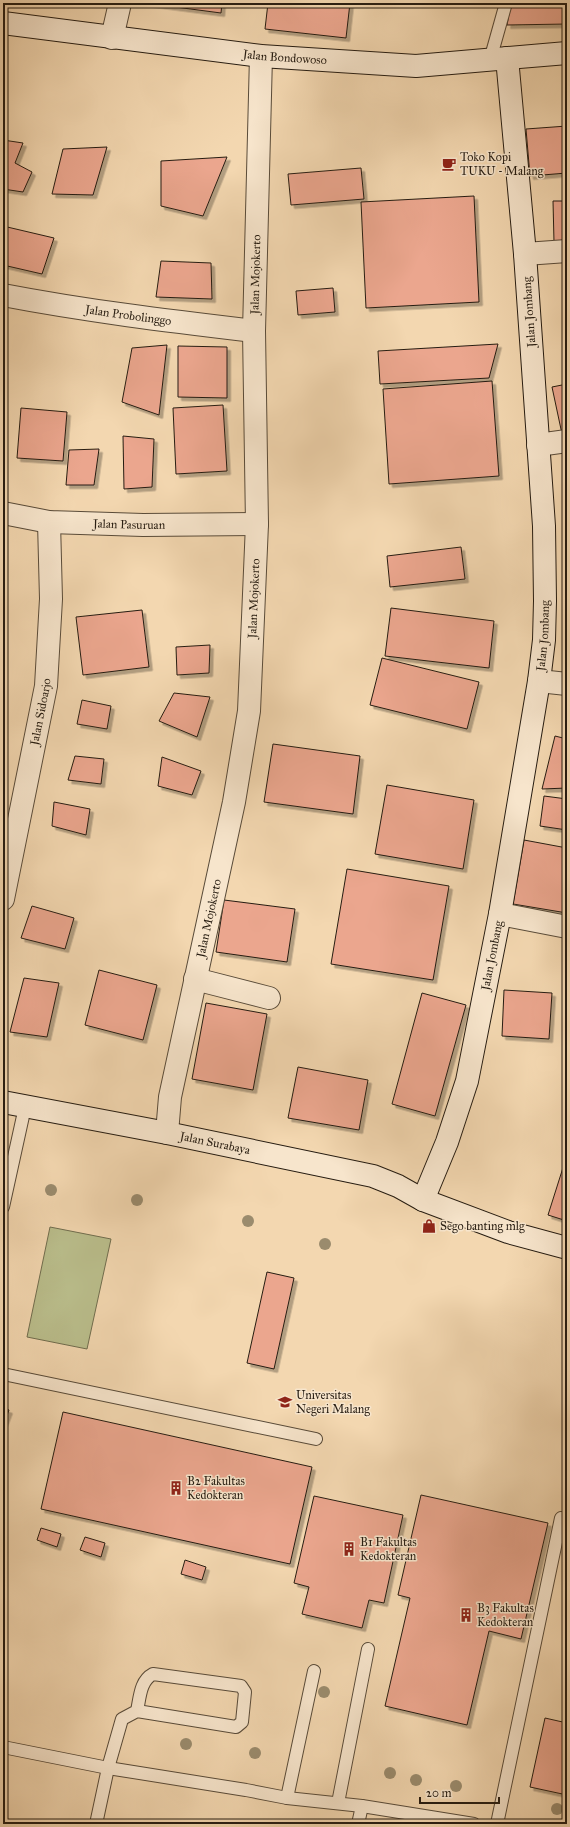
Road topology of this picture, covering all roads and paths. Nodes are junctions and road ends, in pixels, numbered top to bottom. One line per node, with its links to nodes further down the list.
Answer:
1 (120, 3): 4 (main road)
2 (506, 3): 7 (lane)
3 (3, 24): 4 (main road, Jalan Bondowoso)
4 (112, 38): 6 (main road, Jalan Bondowoso)
5 (567, 53): 7 (main road, Jalan Bondowoso)
6 (261, 56): 7 (main road, Jalan Bondowoso); 11 (main road, Jalan Mojokerto)
7 (498, 59): 9 (main road, Jalan Jombang)
8 (567, 251): 9 (main road)
9 (525, 254): 13 (main road, Jalan Jombang)
10 (3, 295): 11 (main road, Jalan Probolinggo)
11 (254, 331): 16 (main road, Jalan Mojokerto)
12 (567, 441): 13 (main road)
13 (538, 446): 17 (main road, Jalan Jombang)
14 (3, 513): 15 (main road, Jalan Pasuruan)
15 (49, 522): 16 (main road, Jalan Pasuruan); 19 (main road, Jalan Sidoarjo)
16 (257, 524): 22 (main road, Jalan Mojokerto)
17 (539, 681): 18 (main road); 20 (main road, Jalan Jombang)
18 (567, 684)
19 (3, 899)
20 (500, 914): 21 (main road); 27 (main road, Jalan Jombang)
21 (567, 927)
22 (195, 979): 23 (main road); 26 (main road, Jalan Mojokerto)
23 (269, 998)
24 (3, 1102): 25 (main road, Jalan Surabaya)
25 (25, 1107): 26 (main road, Jalan Surabaya); 28 (lane)
26 (167, 1133): 27 (main road, Jalan Surabaya)
27 (423, 1200): 29 (main road, Jalan Surabaya)
28 (3, 1207)
29 (567, 1248)
30 (3, 1374): 31 (lane)
31 (316, 1439)
32 (561, 1518): 44 (lane)
33 (368, 1649): 39 (lane)
34 (314, 1671): 38 (lane)
35 (138, 1711): 35 (lane); 37 (lane)
36 (3, 1747): 37 (lane)
37 (108, 1768): 38 (lane); 41 (lane)
38 (287, 1798): 39 (lane)
39 (338, 1803): 40 (lane)
40 (362, 1806): 42 (lane); 43 (lane)
41 (96, 1824)
42 (358, 1824)
43 (474, 1824)
44 (497, 1824)

